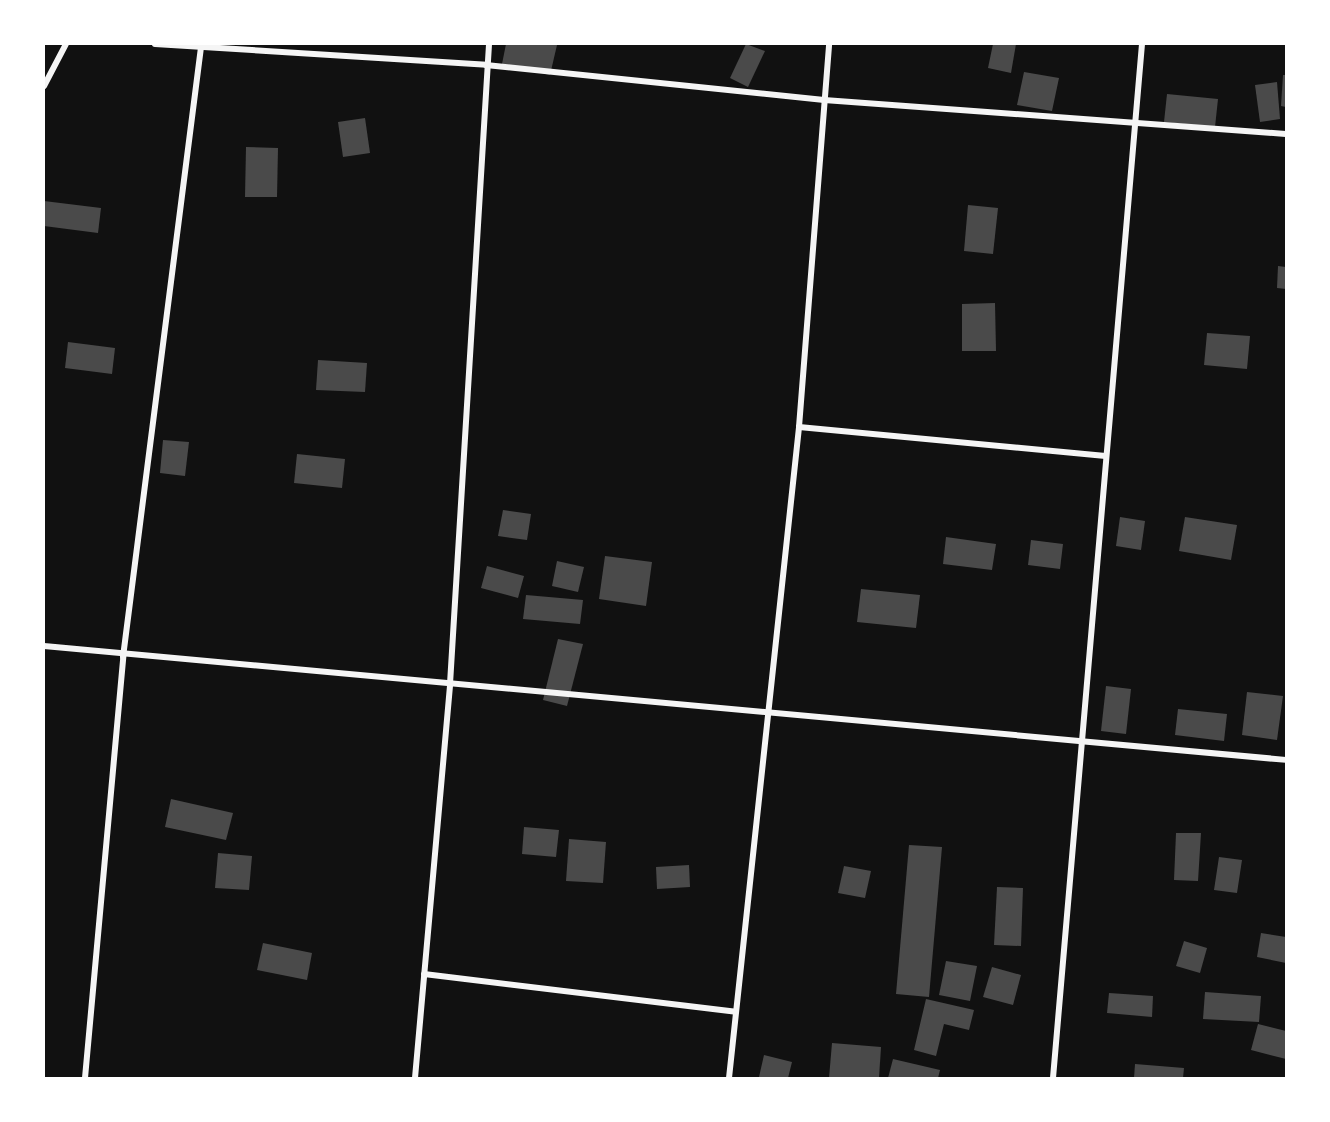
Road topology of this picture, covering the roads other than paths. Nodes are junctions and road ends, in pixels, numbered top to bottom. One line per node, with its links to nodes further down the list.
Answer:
1 (66, 44): 8 (street)
2 (154, 44): 6 (street)
3 (489, 44): 7 (street)
4 (829, 44): 9 (street)
5 (1142, 44): 10 (street)
6 (201, 46): 7 (street); 15 (street)
7 (486, 65): 9 (street); 16 (street)
8 (44, 86)
9 (824, 100): 10 (street); 12 (street)
10 (1134, 124): 11 (street); 13 (street)
11 (1287, 134)
12 (799, 427): 13 (street); 17 (street)
13 (1106, 456): 18 (street)
14 (44, 646): 15 (street)
15 (123, 657): 16 (street); 22 (street)
16 (450, 684): 17 (street); 20 (street)
17 (770, 712): 18 (street); 21 (street)
18 (1081, 738): 19 (street); 25 (street)
19 (1287, 760)
20 (424, 974): 21 (street); 23 (street)
21 (736, 1012): 24 (street)
22 (85, 1078)
23 (415, 1078)
24 (729, 1078)
25 (1053, 1078)

